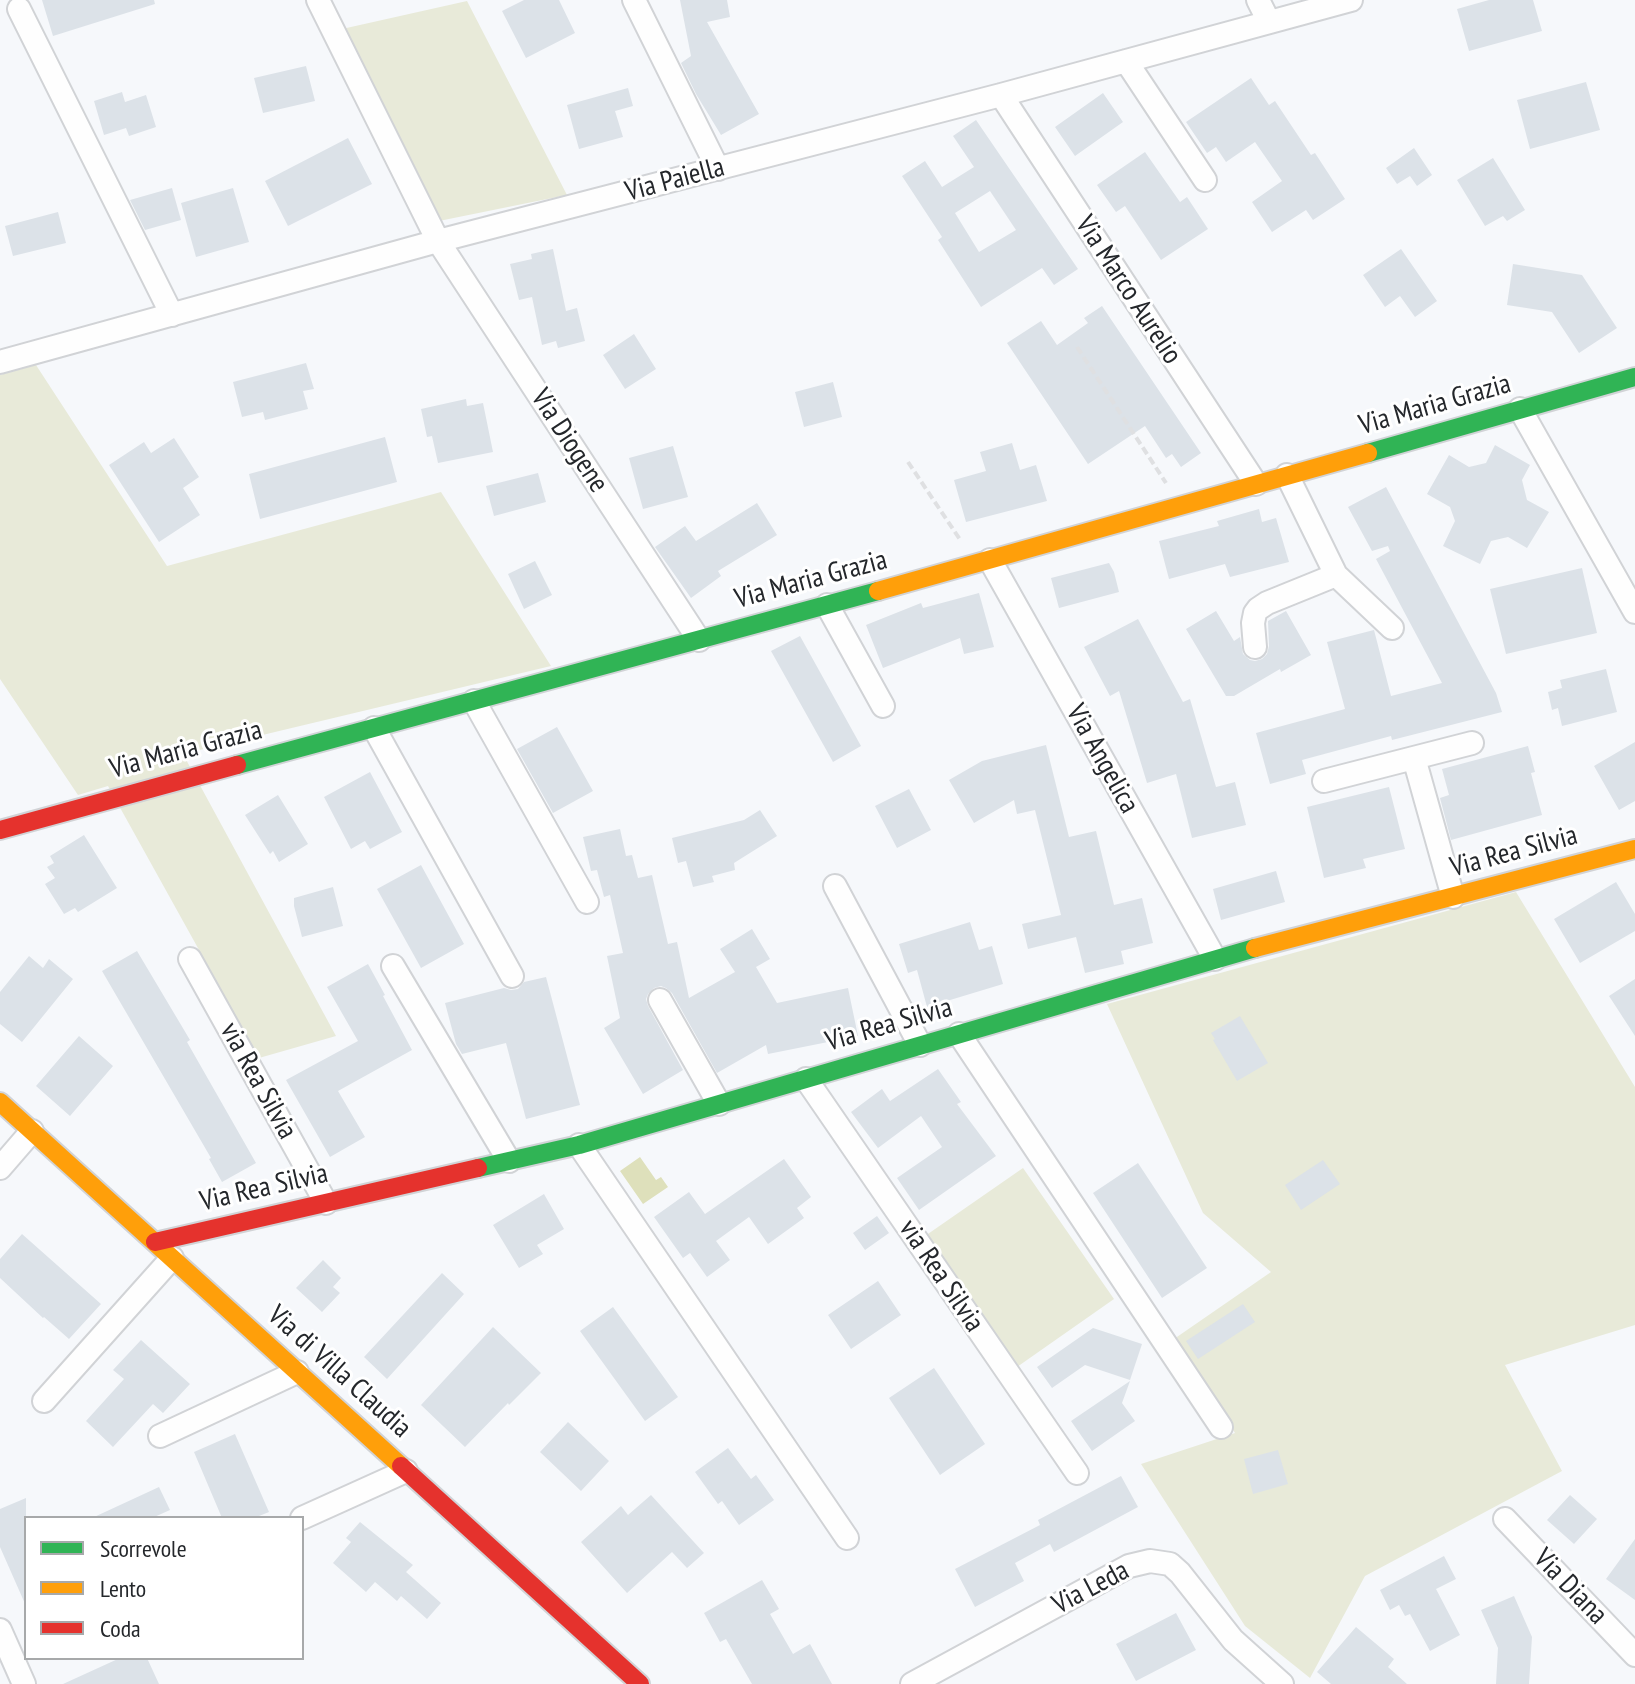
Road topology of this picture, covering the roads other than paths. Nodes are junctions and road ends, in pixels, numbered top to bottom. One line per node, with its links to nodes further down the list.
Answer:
1 (318, 0): 11 (street, Via Diogene)
2 (634, 0): 9 (street)
3 (1258, 0): 6 (street)
4 (1351, 0): 6 (street, Via Paiella)
5 (19, 9): 12 (street)
6 (1269, 22): 7 (street, Via Paiella)
7 (1126, 61): 8 (street, Via Paiella); 10 (street)
8 (1001, 95): 9 (street, Via Paiella); 17 (street, Via Marco Aurelio)
9 (718, 169): 11 (street, Via Paiella)
10 (1205, 180)
11 (438, 241): 12 (street, Via Paiella); 23 (street, Via Diogene)
12 (172, 315): 13 (street, Via Paiella)
13 (0, 362)
14 (1635, 377): 15 (street, Via Maria Grazia)
15 (1520, 409): 16 (street, Via Maria Grazia); 21 (street)
16 (1287, 475): 17 (street, Via Maria Grazia); 19 (street)
17 (1256, 484): 18 (street, Via Maria Grazia)
18 (983, 562): 20 (street, Via Maria Grazia); 37 (street, Via Angelica)
19 (1336, 575): 22 (street); 24 (street)
20 (827, 605): 23 (street, Via Maria Grazia); 26 (street)
21 (1635, 612)
22 (1392, 628)
23 (699, 640): 25 (street, Via Maria Grazia)
24 (1255, 647)
25 (474, 701): 27 (street, Via Maria Grazia); 35 (street)
26 (883, 706)
27 (374, 728): 31 (street, Via Maria Grazia); 39 (street)
28 (1472, 743): 29 (street)
29 (1414, 758): 30 (street); 34 (street)
30 (1324, 781)
31 (0, 830)
32 (1635, 849): 34 (street, Via Rea Silvia)
33 (835, 886): 42 (street, via Rea Silvia)
34 (1453, 897): 37 (street, Via Rea Silvia)
35 (587, 902)
36 (190, 959): 50 (street, via Rea Silvia)
37 (1215, 959): 41 (street, Via Rea Silvia)
38 (393, 966): 48 (street)
39 (512, 976)
40 (660, 1000): 45 (street)
41 (959, 1034): 42 (street, Via Rea Silvia); 55 (street, via Rea Silvia)
42 (920, 1045): 43 (street, Via Rea Silvia)
43 (806, 1079): 45 (street, Via Rea Silvia); 58 (street, via Rea Silvia)
44 (0, 1102): 46 (street, Via di Villa Claudia)
45 (719, 1104): 47 (street, Via Rea Silvia)
46 (32, 1131): 49 (street); 51 (street, Via di Villa Claudia)
47 (579, 1145): 48 (street, Via Rea Silvia); 61 (street)
48 (509, 1161): 50 (street, Via Rea Silvia)
49 (0, 1168)
50 (326, 1203): 51 (street, Via Rea Silvia)
51 (155, 1242): 52 (street, Via di Villa Claudia)
52 (172, 1258): 53 (street, Via di Villa Claudia); 54 (street)
53 (297, 1372): 56 (street); 57 (street, Via di Villa Claudia)
54 (44, 1401)
55 (1221, 1427)
56 (160, 1436)
57 (406, 1471): 59 (street); 66 (street, Via di Villa Claudia)
58 (1077, 1473)
59 (304, 1517)
60 (1505, 1519): 64 (street, Via Diana)
61 (847, 1538)
62 (0, 1630): 63 (street)
63 (12, 1650): 65 (street)
64 (1635, 1655)
65 (24, 1684)
66 (640, 1684)
67 (912, 1684): 68 (street, Via Leda)
68 (1282, 1684)

